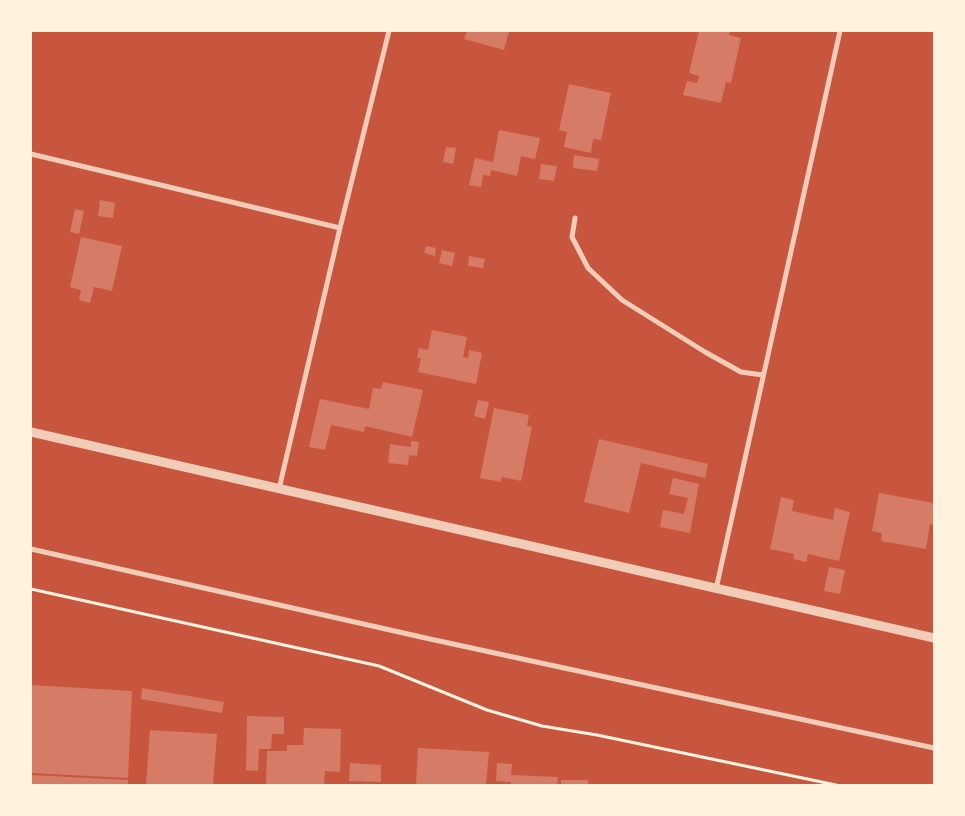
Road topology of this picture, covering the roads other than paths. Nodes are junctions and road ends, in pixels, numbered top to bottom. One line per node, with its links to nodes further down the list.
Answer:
1 (389, 31): 5 (street)
2 (840, 31): 6 (street)
3 (31, 154): 5 (street)
4 (575, 218): 6 (street)
5 (340, 228): 8 (street)
6 (763, 375): 10 (street)
7 (31, 432): 8 (street)
8 (279, 489): 10 (street)
9 (31, 549): 12 (street)
10 (716, 588): 11 (street)
11 (934, 638)
12 (934, 748)

